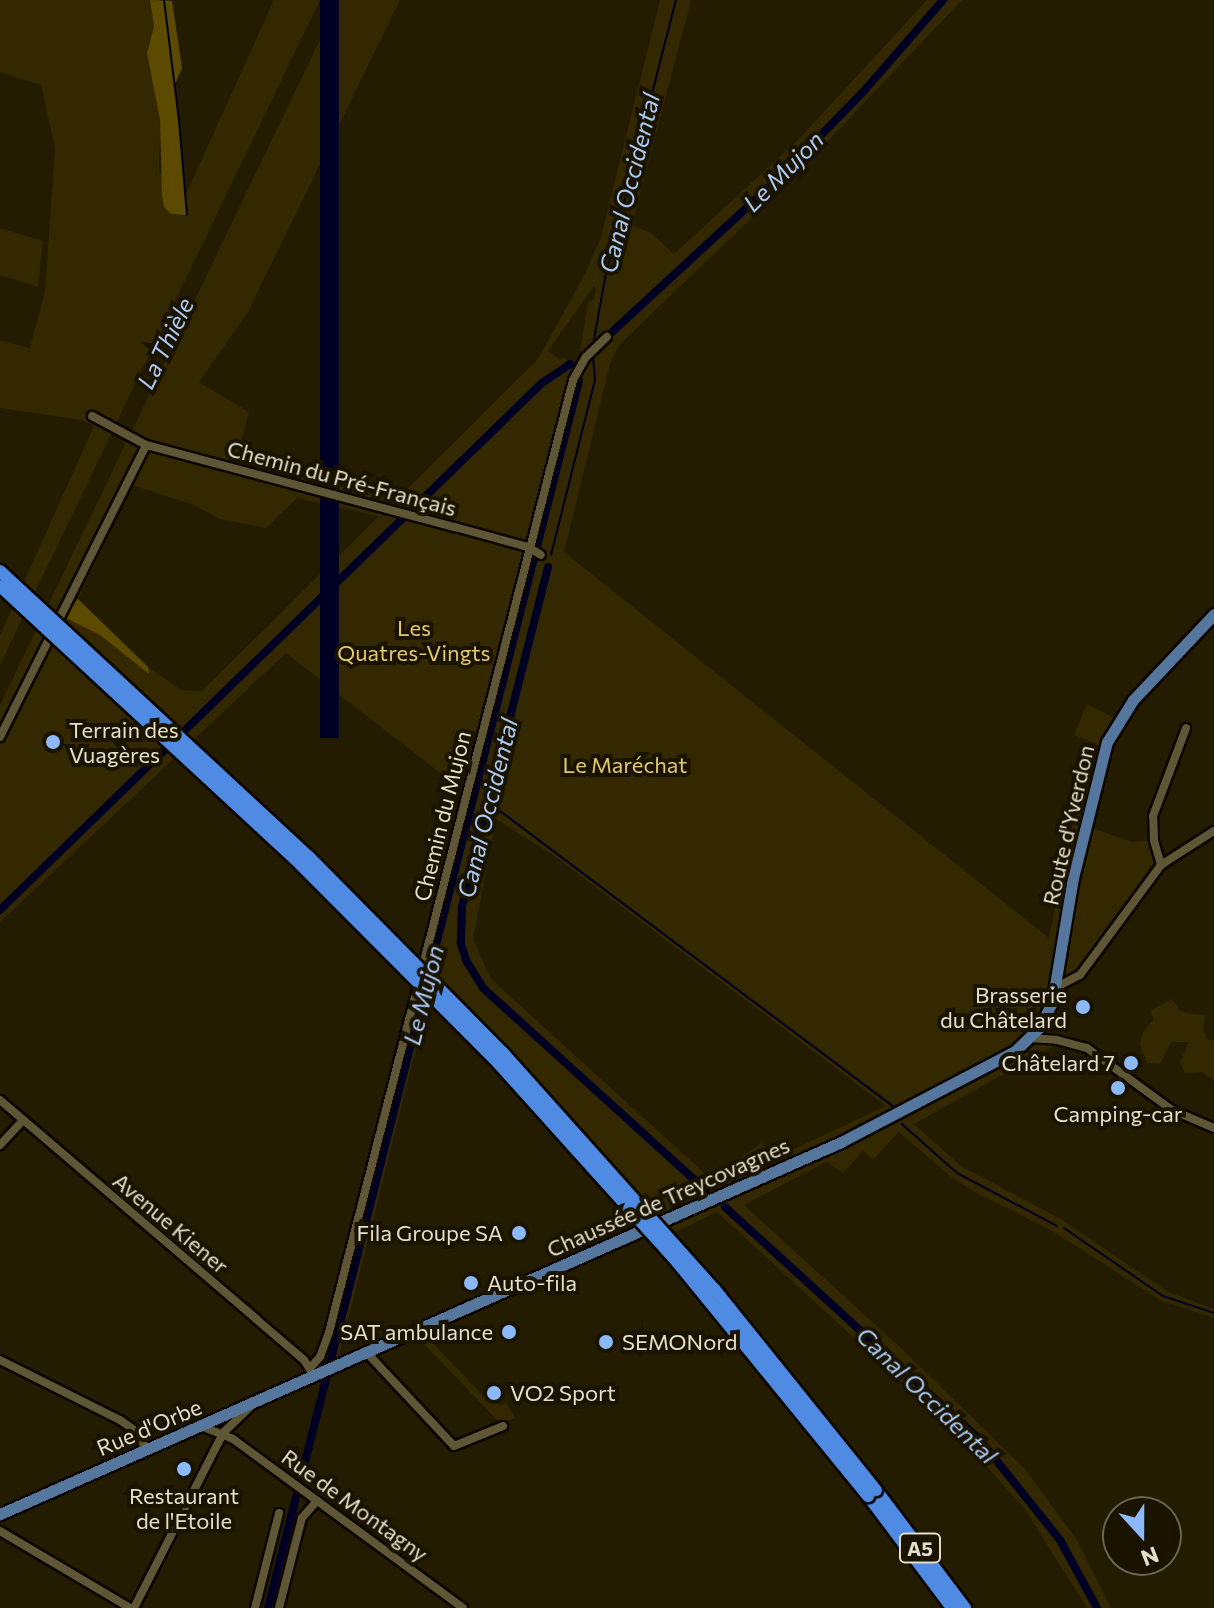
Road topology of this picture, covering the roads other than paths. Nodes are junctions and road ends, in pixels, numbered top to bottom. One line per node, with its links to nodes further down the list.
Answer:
1 (607, 337): 4 (street, Chemin du Mujon)
2 (92, 416): 3 (street, Chemin du Pré-Français)
3 (143, 444): 4 (street, Chemin du Pré-Français); 10 (street)
4 (528, 547): 5 (street, Chemin du Pré-Français); 21 (street, Chemin du Mujon)
5 (541, 555)
6 (0, 571): 37 (highway, A5, bridge)
7 (0, 586): 36 (highway, A5, bridge)
8 (1214, 614): 13 (main road, Route d'Yverdon)
9 (1186, 728): 12 (street)
10 (0, 737)
11 (1214, 831): 12 (street)
12 (1161, 865): 13 (street)
13 (1057, 987): 14 (main road, Route d'Yverdon)
14 (1030, 1038): 17 (street); 19 (main road, Chaussée de Treycovagnes)
15 (0, 1100): 16 (street, Avenue Kiener)
16 (23, 1120): 18 (street); 21 (street, Avenue Kiener)
17 (1214, 1128)
18 (0, 1145)
19 (367, 1353): 21 (main road, Chaussée de Treycovagnes); 25 (street)
20 (0, 1360): 27 (street)
21 (315, 1373): 22 (main road, Rue d'Orbe)
22 (254, 1403): 23 (main road, Rue d'Orbe); 26 (street)
23 (222, 1418): 24 (main road, Rue d'Orbe); 26 (street)
24 (201, 1426): 26 (street, Rue de Montagny); 27 (main road, Rue d'Orbe)
25 (503, 1426)
26 (223, 1433): 28 (street, Rue de Montagny); 32 (street)
27 (146, 1449): 30 (main road, Rue d'Orbe)
28 (317, 1501): 34 (street); 35 (street, Rue de Montagny)
29 (279, 1513): 33 (street)
30 (0, 1514)
31 (0, 1531): 32 (street)
32 (132, 1608)
33 (255, 1608)
34 (279, 1608)
35 (462, 1608)
36 (952, 1608)
37 (965, 1608)

